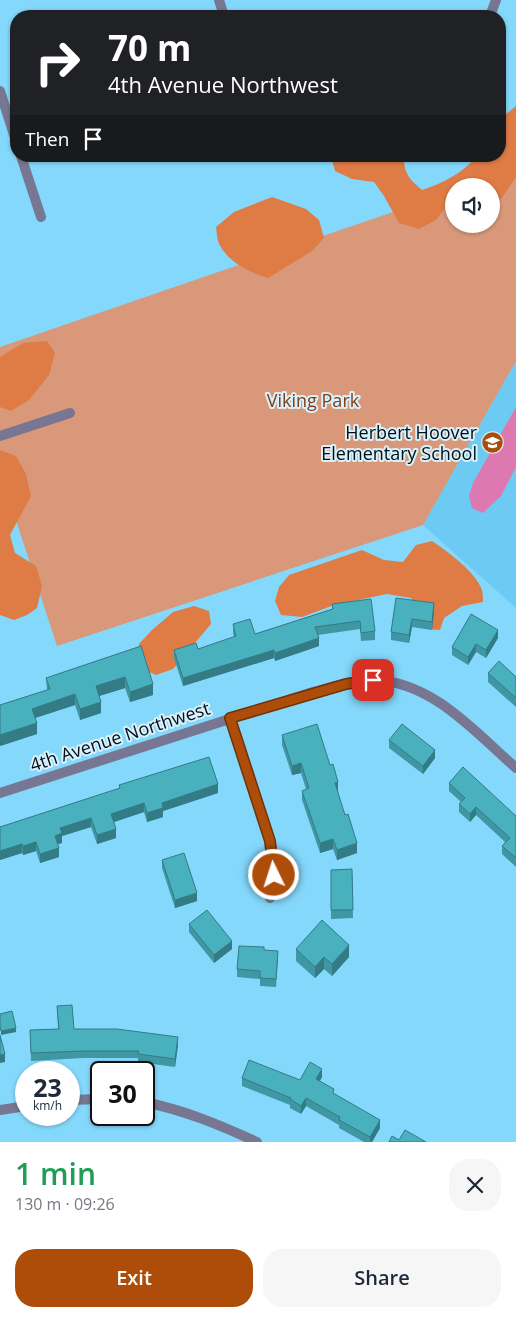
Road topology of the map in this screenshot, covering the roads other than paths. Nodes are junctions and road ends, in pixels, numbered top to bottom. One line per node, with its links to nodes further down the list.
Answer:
1 (0, 92): 2 (street)
2 (10, 123)
3 (23, 162): 4 (street)
4 (41, 217)
5 (70, 413): 6 (street)
6 (0, 436)
7 (230, 718): 8 (street, 4th Avenue Northwest); 9 (street, 4th Avenue Northwest); 10 (street)
8 (516, 768)
9 (0, 793)
10 (270, 898)
11 (155, 1104): 14 (street)
12 (15, 1108): 13 (street)
13 (0, 1110)
14 (257, 1142)

